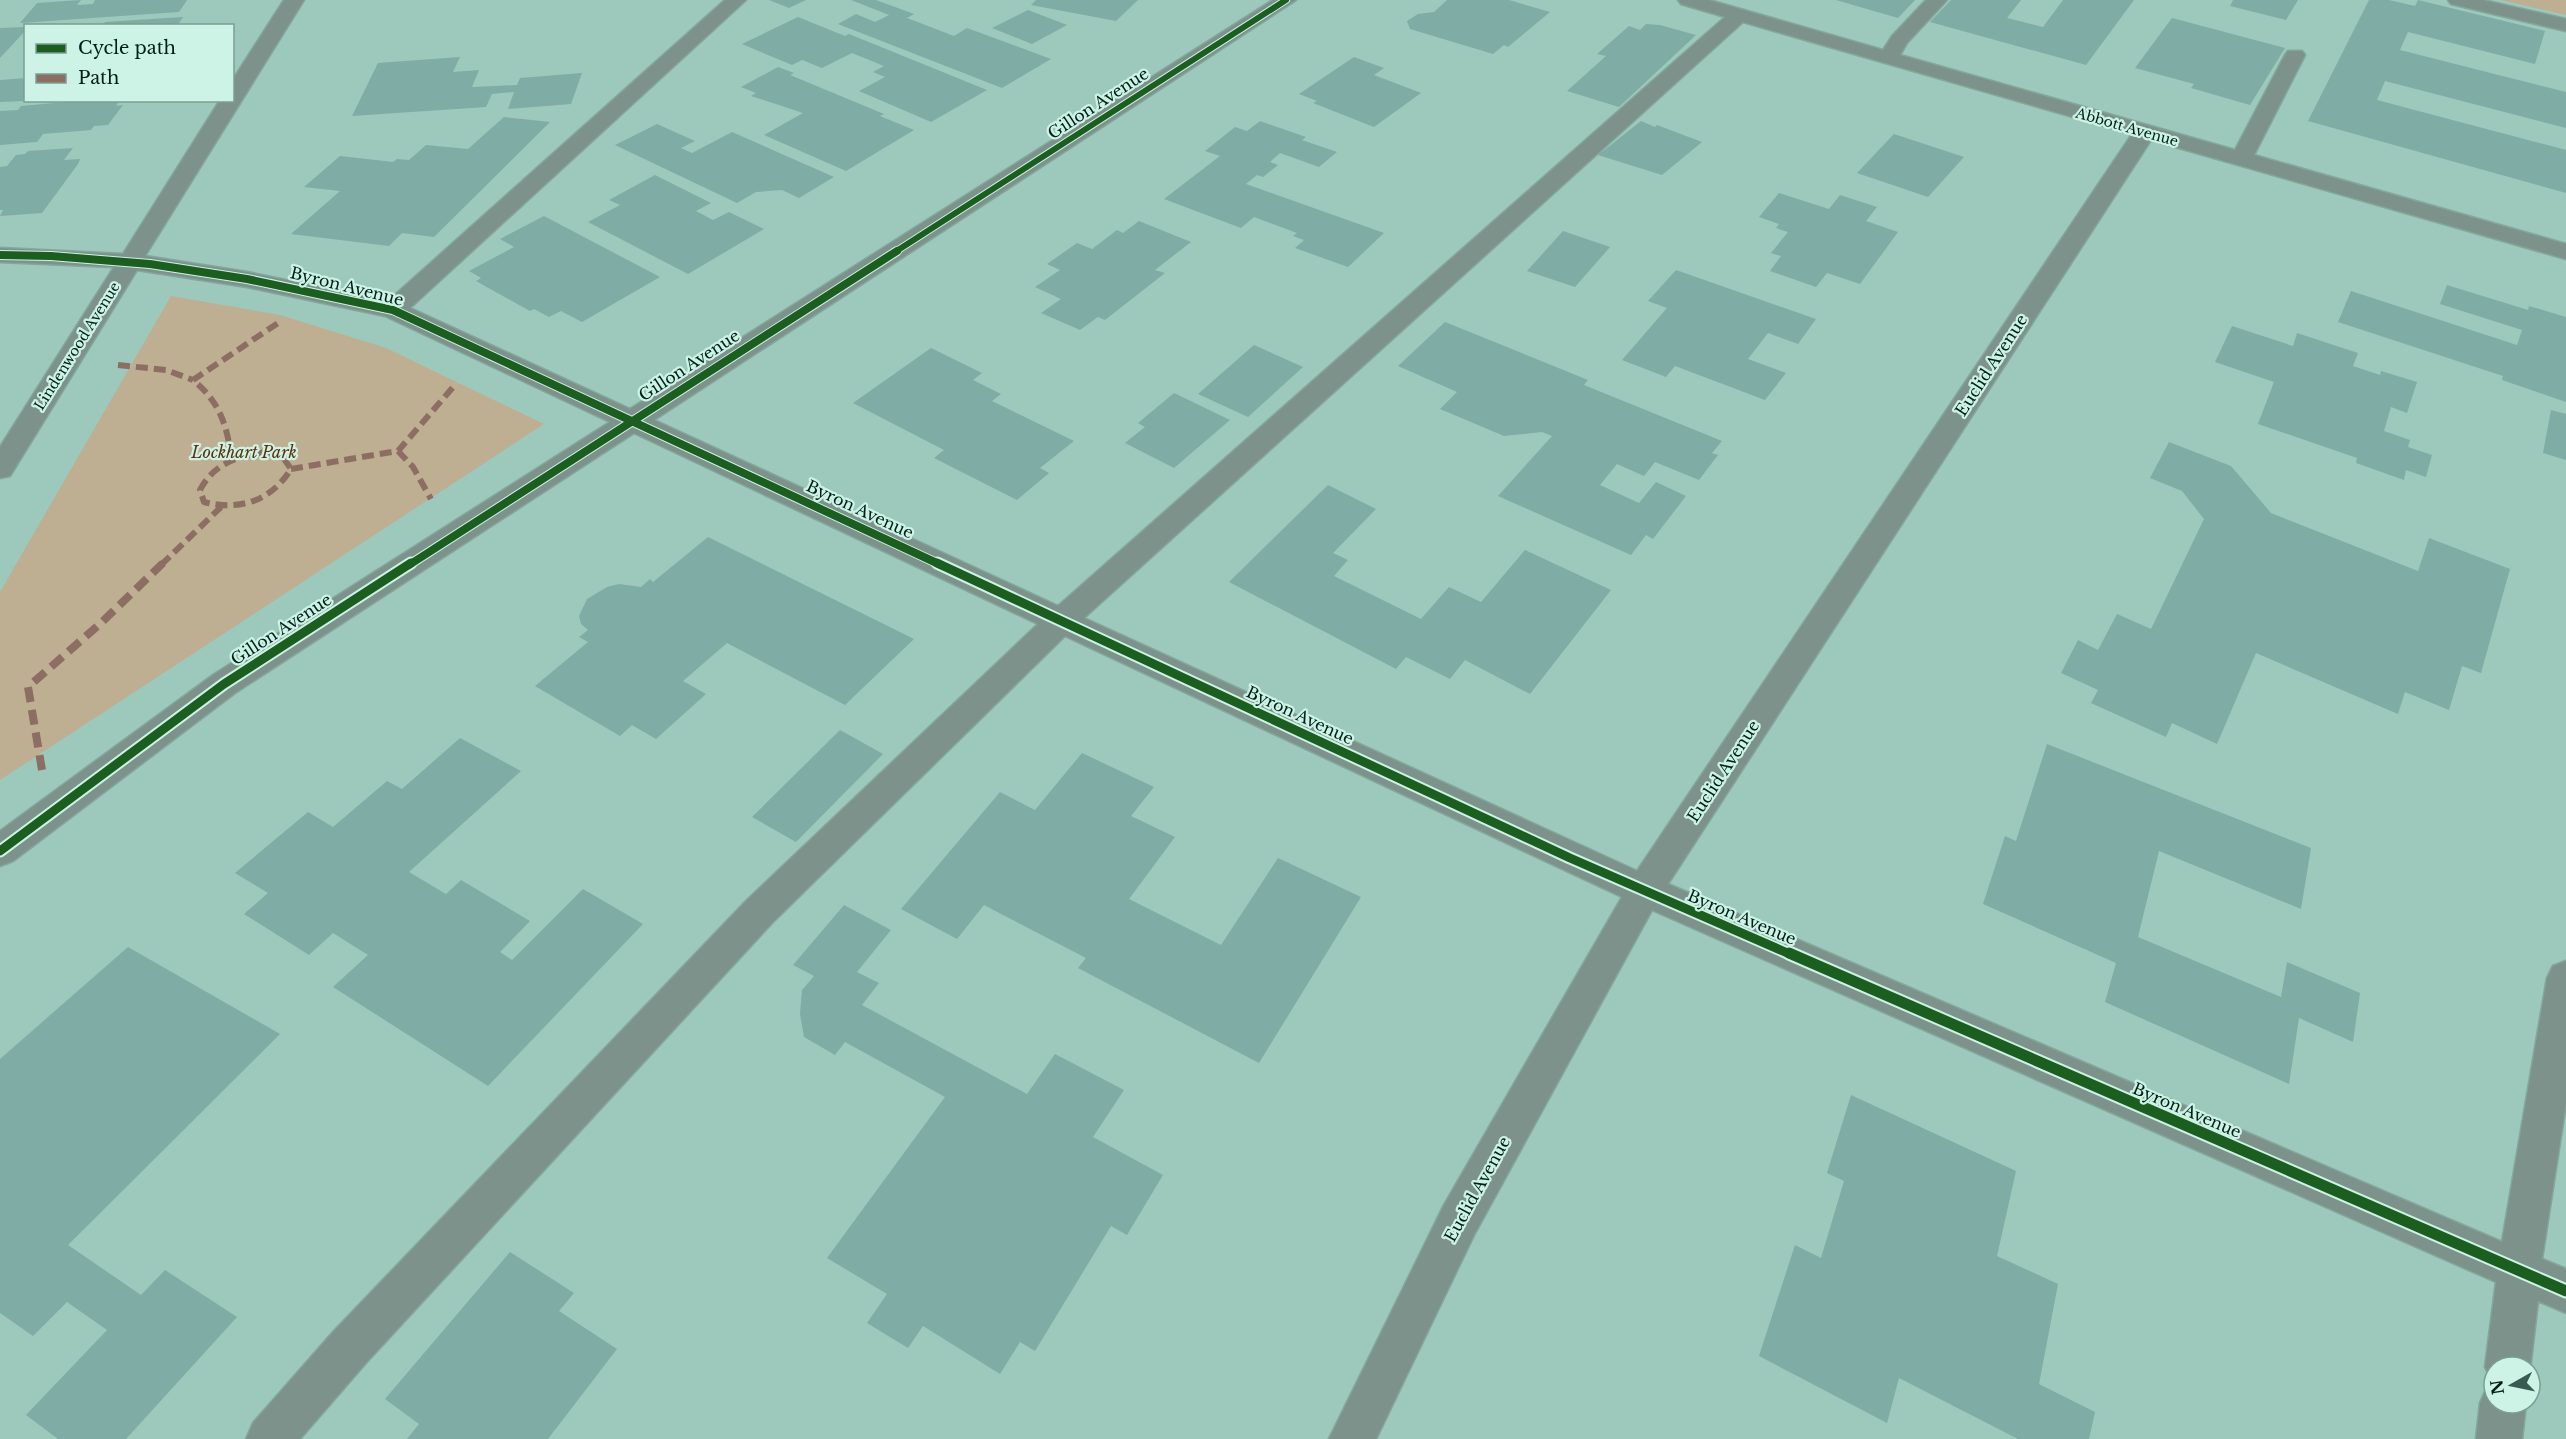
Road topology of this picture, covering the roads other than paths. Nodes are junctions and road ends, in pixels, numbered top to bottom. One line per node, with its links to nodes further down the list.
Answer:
1 (294, 0): 11 (street, Lindenwood Avenue)
2 (736, 0): 18 (street)
3 (1286, 0): 19 (street, Gillon Avenue)
4 (1688, 0): 7 (street, Abbott Avenue)
5 (1938, 0): 10 (street)
6 (2458, 0): 8 (street)
7 (1739, 15): 10 (street, Abbott Avenue); 21 (street)
8 (2566, 25)
9 (2295, 55): 14 (street)
10 (1888, 58): 13 (street, Abbott Avenue)
11 (234, 96)
12 (230, 102): 17 (street, Lindenwood Avenue)
13 (2145, 132): 14 (street, Abbott Avenue); 23 (street, Euclid Avenue)
14 (2241, 159): 15 (street, Abbott Avenue)
15 (2566, 252)
16 (0, 255): 17 (street, Byron Avenue)
17 (132, 260): 18 (street, Byron Avenue); 20 (street, Lindenwood Avenue)
18 (393, 310): 19 (street, Byron Avenue)
19 (631, 420): 21 (street, Byron Avenue); 22 (street, Gillon Avenue)
20 (0, 469)
21 (1062, 620): 23 (street, Byron Avenue); 29 (street)
22 (0, 851)
23 (1644, 891): 25 (street, Byron Avenue); 30 (street, Euclid Avenue)
24 (2566, 978): 25 (street)
25 (2519, 1270): 26 (street, Byron Avenue); 27 (street)
26 (2566, 1291)
27 (2509, 1355)
28 (2502, 1415): 31 (street)
29 (270, 1439)
30 (1352, 1439)
31 (2499, 1439)

